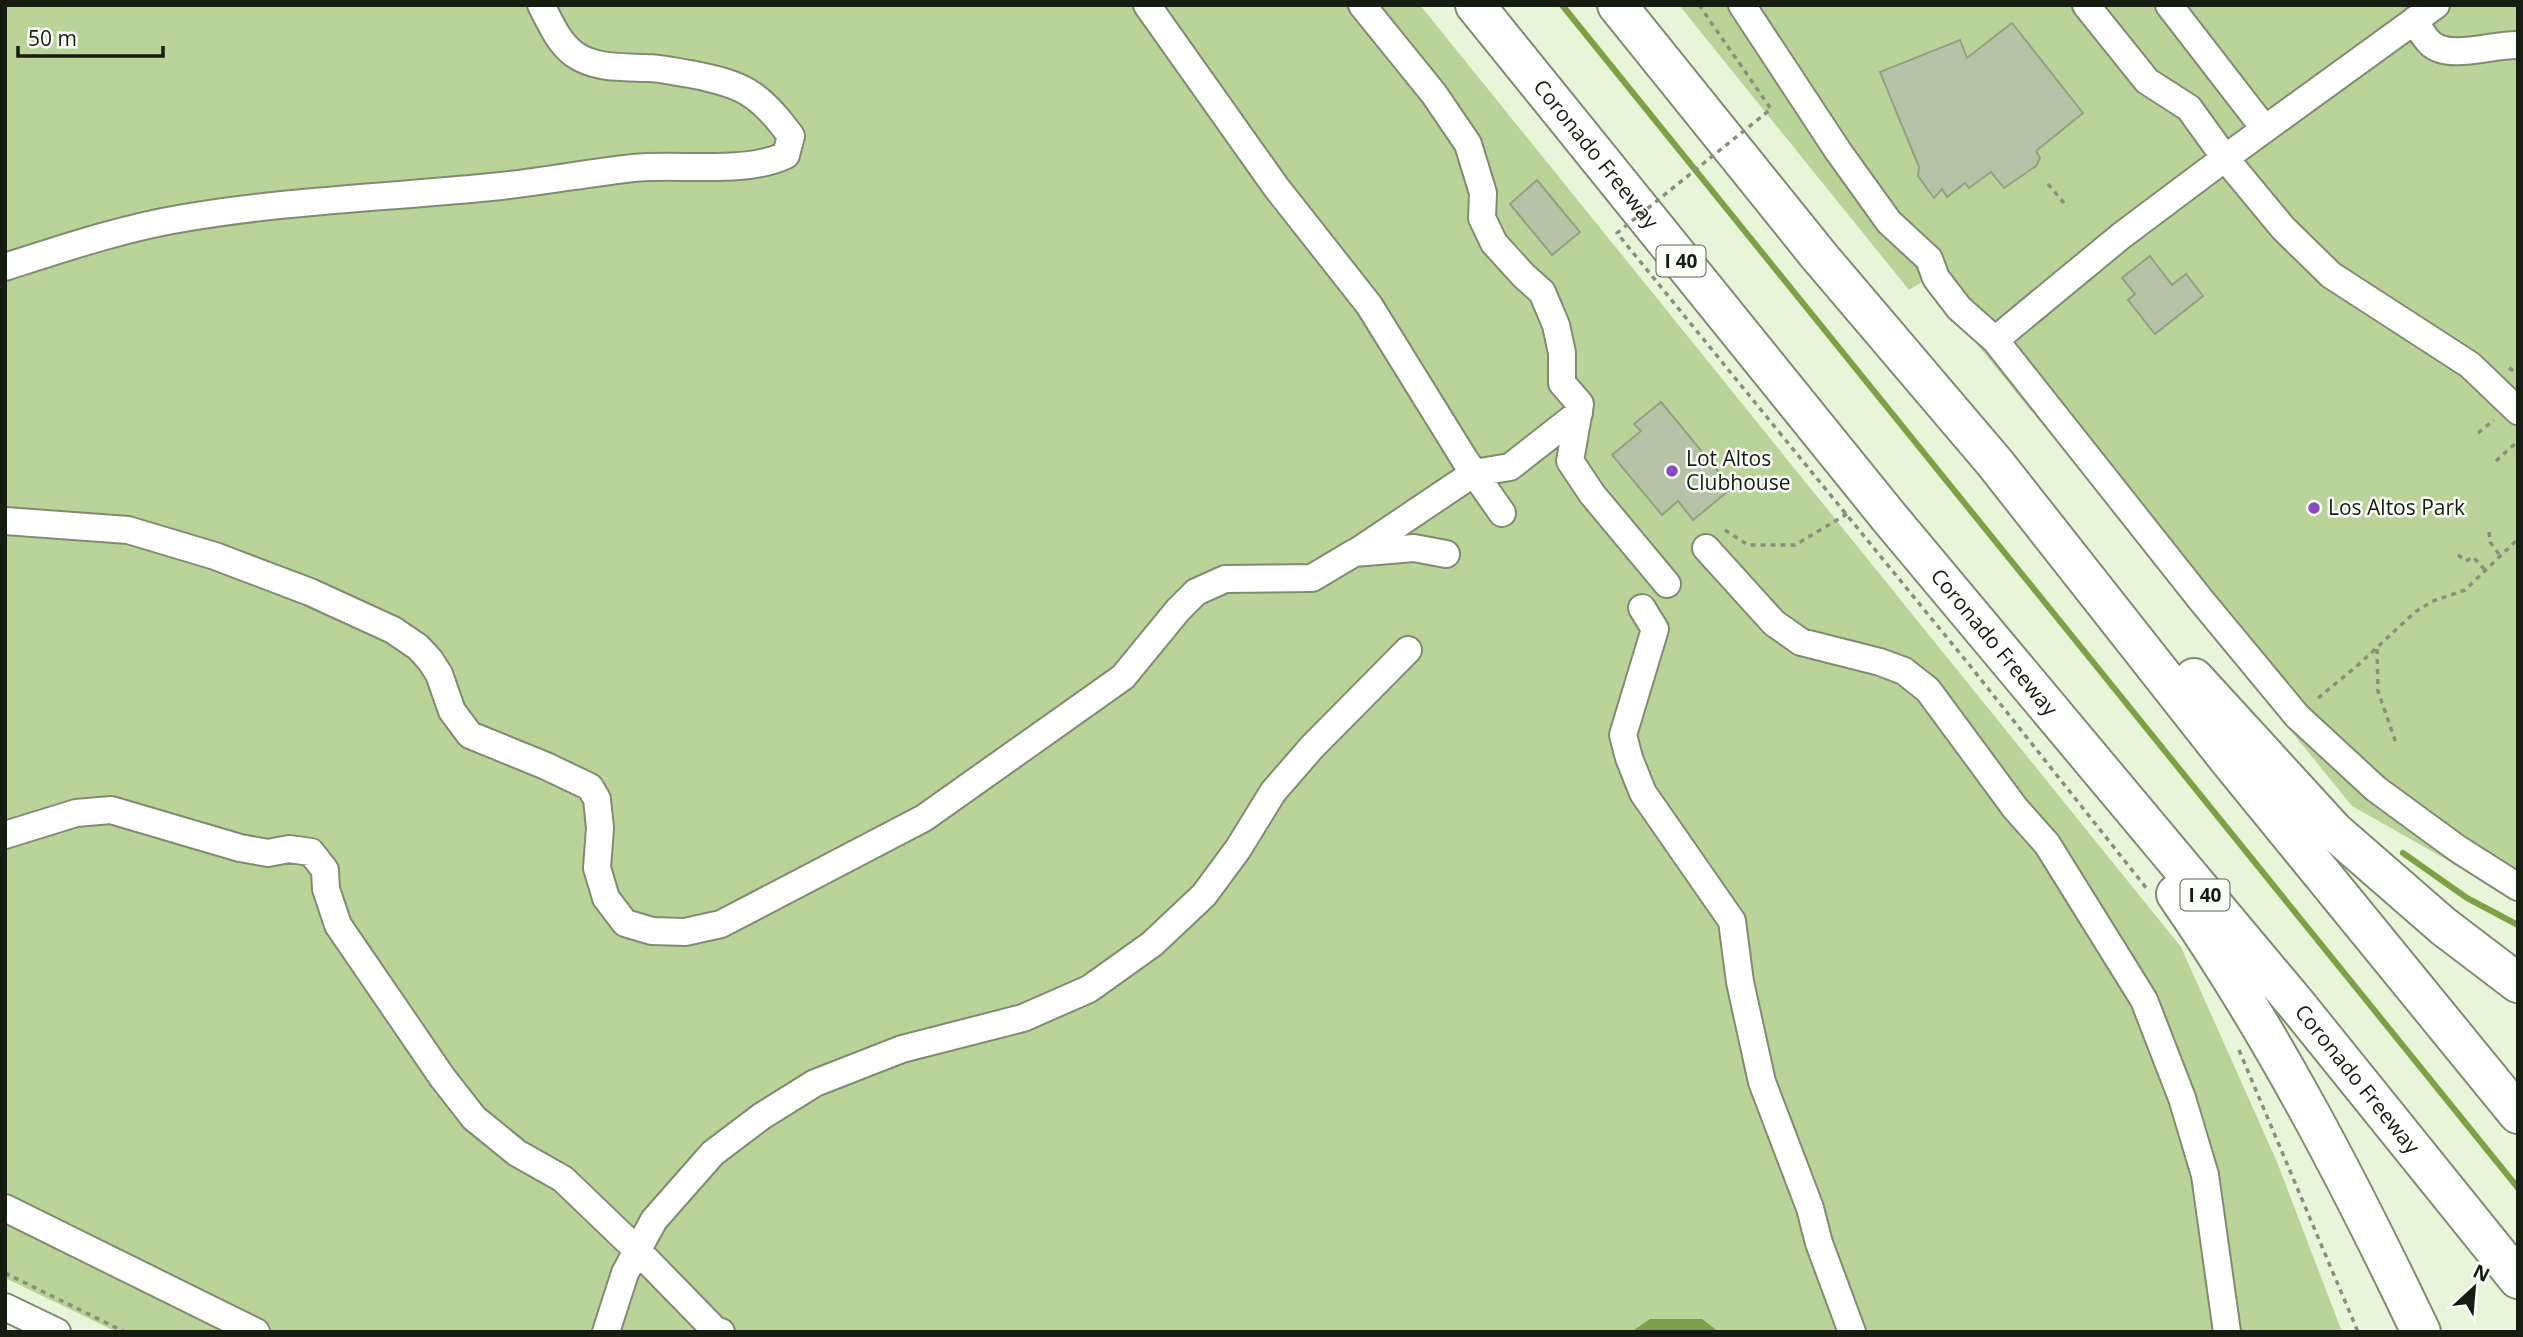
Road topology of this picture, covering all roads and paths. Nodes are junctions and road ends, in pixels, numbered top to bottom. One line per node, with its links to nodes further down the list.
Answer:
1 (541, 5): 16 (street)
2 (1147, 5): 23 (street)
3 (1362, 5): 19 (street)
4 (1475, 5): 26 (highway, Coronado Freeway / I 40)
5 (1617, 5): 22 (highway)
6 (1699, 5): 25 (path, bridge)
7 (1742, 5): 17 (street)
8 (2086, 5): 13 (street)
9 (2169, 5): 12 (street)
10 (2425, 13): 11 (street); 12 (street)
11 (2518, 45)
12 (2264, 128): 13 (street)
13 (2225, 158): 17 (street); 18 (street)
14 (2048, 184): 15 (path)
15 (2064, 203)
16 (5, 267)
17 (1995, 340): 44 (street)
18 (2518, 411)
19 (1579, 413): 23 (street); 37 (street)
20 (2518, 441): 21 (path)
21 (2496, 461)
22 (1994, 463): 46 (highway); 48 (highway)
23 (1474, 473): 24 (street); 32 (street)
24 (1502, 513)
25 (1847, 514): 28 (path); 45 (path)
26 (1888, 516): 52 (highway, Coronado Freeway / I 40); 62 (highway)
27 (5, 521): 32 (street)
28 (1725, 530)
29 (2489, 532): 35 (path)
30 (2518, 539): 35 (path)
31 (1706, 548): 60 (street)
32 (1354, 553): 33 (street)
33 (1446, 554)
34 (2458, 555): 36 (path)
35 (2501, 557): 36 (path)
36 (2486, 571): 39 (path)
37 (1667, 584)
38 (1642, 607): 59 (street)
39 (2377, 648): 41 (path); 42 (path)
40 (1408, 649): 50 (street)
41 (2318, 698)
42 (2397, 746)
43 (5, 835): 50 (street)
44 (2518, 887)
45 (2148, 890)
46 (2518, 983)
47 (2237, 1045): 61 (path)
48 (2518, 1114)
49 (5, 1208): 56 (street)
50 (637, 1250): 57 (street); 58 (street)
51 (5, 1273): 55 (path)
52 (2518, 1279)
53 (5, 1307): 54 (street)
54 (47, 1330)
55 (125, 1332)
56 (256, 1332)
57 (606, 1332)
58 (721, 1332)
59 (1852, 1332)
60 (2227, 1332)
61 (2358, 1332)
62 (2421, 1332)

